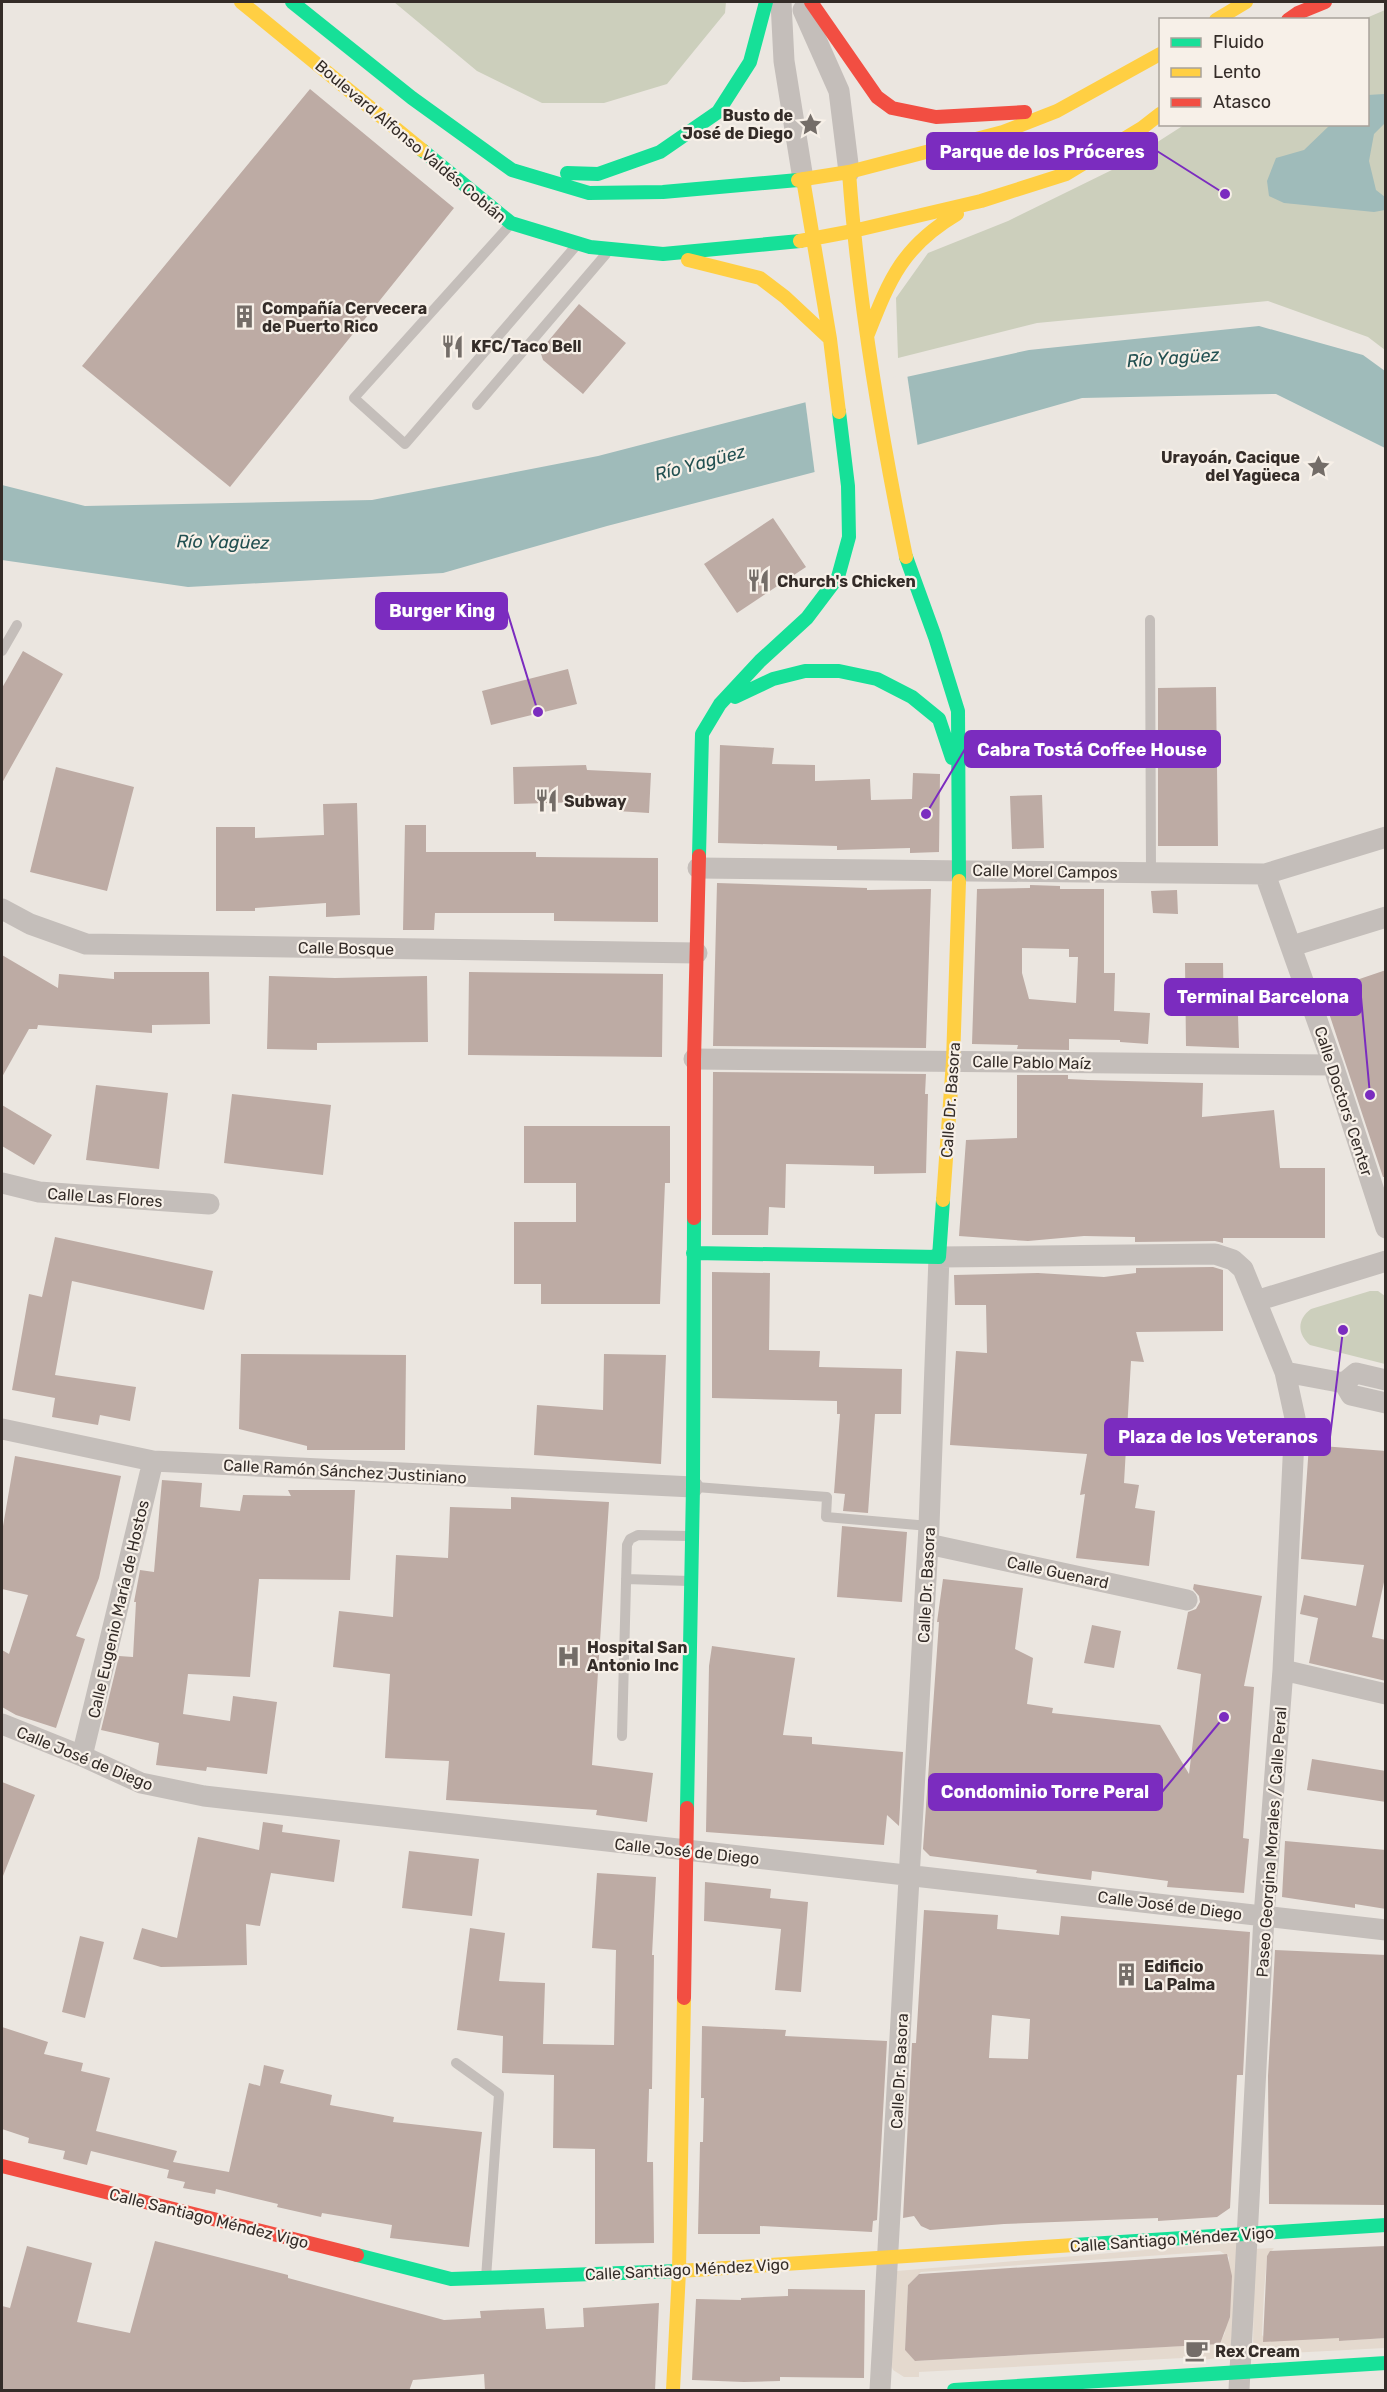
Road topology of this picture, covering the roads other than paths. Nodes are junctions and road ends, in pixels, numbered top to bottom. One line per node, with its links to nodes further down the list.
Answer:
1 (241, 2): 18 (main road, Boulevard Alfonso Valdés Cobián)
2 (292, 2): 14 (main road, Boulevard Alfonso Valdés Cobián)
3 (766, 2): 14 (main road)
4 (781, 2): 16 (street)
5 (799, 2): 15 (street)
6 (811, 2): 12 (main road)
7 (1246, 2): 10 (main road)
8 (1325, 2): 9 (main road)
9 (1293, 11)
10 (1219, 18)
11 (1159, 55): 12 (main road, Boulevard Alfonso Valdés Cobián)
12 (1057, 111): 15 (main road, Boulevard Alfonso Valdés Cobián)
13 (1159, 115): 17 (main road)
14 (512, 170): 16 (main road, Boulevard Alfonso Valdés Cobián)
15 (849, 172): 16 (main road, Boulevard Alfonso Valdés Cobián); 19 (main road, Calle Dr. Basora)
16 (803, 179): 20 (main road)
17 (981, 201): 19 (main road, Boulevard Alfonso Valdés Cobián); 24 (main road)
18 (511, 223): 21 (main road, Boulevard Alfonso Valdés Cobián); 21 (lane)
19 (853, 231): 20 (main road, Boulevard Alfonso Valdés Cobián); 24 (main road, Calle Dr. Basora)
20 (813, 239): 23 (main road, Boulevard Alfonso Valdés Cobián); 25 (main road)
21 (579, 243): 22 (main road, Boulevard Alfonso Valdés Cobián)
22 (610, 249): 23 (main road, Boulevard Alfonso Valdés Cobián); 26 (lane)
23 (663, 254): 25 (main road)
24 (867, 336): 31 (main road, Calle Dr. Basora)
25 (830, 339): 30 (main road)
26 (477, 405)
27 (1149, 620): 35 (lane)
28 (18, 626): 29 (lane)
29 (2, 651)
30 (720, 704): 31 (main road); 33 (main road)
31 (959, 780): 34 (main road, Calle Dr. Basora)
32 (1386, 837): 36 (street, Calle Morel Campos)
33 (699, 868): 34 (street, Calle Morel Campos); 40 (main road)
34 (959, 870): 35 (street, Calle Morel Campos); 42 (main road, Calle Dr. Basora)
35 (1151, 872): 36 (street, Calle Morel Campos)
36 (1265, 874): 39 (street, Calle Doctors' Center)
37 (2, 909): 40 (street, Calle Bosque)
38 (1386, 917): 39 (street)
39 (1292, 946): 43 (street, Calle Doctors' Center)
40 (697, 953): 41 (main road)
41 (694, 1059): 42 (street, Calle Pablo Maíz); 47 (main road)
42 (954, 1061): 43 (street, Calle Pablo Maíz); 48 (main road, Calle Dr. Basora)
43 (1334, 1065): 46 (street, Calle Doctors' Center)
44 (2, 1184): 45 (street, Calle Las Flores)
45 (209, 1204)
46 (1386, 1228)
47 (693, 1253): 48 (main road); 57 (main road)
48 (939, 1257): 50 (street, Paseo Georgina Morales / Calle Peral); 58 (street, Calle Dr. Basora)
49 (1386, 1261): 50 (street)
50 (1256, 1301): 51 (street, Paseo Georgina Morales / Calle Peral)
51 (1285, 1372): 53 (street); 63 (street, Paseo Georgina Morales / Calle Peral)
52 (1386, 1380): 53 (street)
53 (1344, 1383): 54 (street)
54 (1386, 1403)
55 (2, 1429): 56 (street, Calle Ramón Sánchez Justiniano)
56 (153, 1461): 57 (street, Calle Ramón Sánchez Justiniano); 67 (street, Calle Eugenio María de Hostos)
57 (693, 1487): 58 (lane); 59 (main road)
58 (929, 1535): 62 (street, Calle Guenard); 69 (street, Calle Dr. Basora)
59 (692, 1536): 60 (lane); 61 (main road)
60 (626, 1579): 61 (lane); 66 (lane)
61 (691, 1581): 68 (main road)
62 (1187, 1600)
63 (1283, 1670): 64 (street); 70 (street, Paseo Georgina Morales / Calle Peral)
64 (1386, 1695)
65 (2, 1724): 67 (street, Calle José de Diego)
66 (622, 1736)
67 (82, 1756): 68 (street, Calle José de Diego)
68 (685, 1851): 69 (street, Calle José de Diego); 77 (main road)
69 (910, 1874): 70 (street, Calle José de Diego); 76 (street, Calle Dr. Basora)
70 (1264, 1916): 71 (street, Calle José de Diego); 75 (street, Paseo Georgina Morales / Calle Peral)
71 (1386, 1930)
72 (456, 2063): 78 (lane)
73 (2, 2166): 78 (main road, Calle Santiago Méndez Vigo)
74 (1386, 2225): 75 (main road, Calle Santiago Méndez Vigo)
75 (1246, 2234): 76 (main road, Calle Santiago Méndez Vigo); 81 (street, Paseo Georgina Morales / Calle Peral)
76 (888, 2258): 77 (main road, Calle Santiago Méndez Vigo); 83 (street, Calle Dr. Basora)
77 (679, 2271): 78 (main road, Calle Santiago Méndez Vigo); 82 (main road)
78 (486, 2279)
79 (1386, 2363): 81 (main road)
80 (1386, 2379): 85 (street)
81 (1240, 2380): 84 (main road)
82 (673, 2391)
83 (880, 2391)
84 (954, 2391)
85 (1258, 2391)

